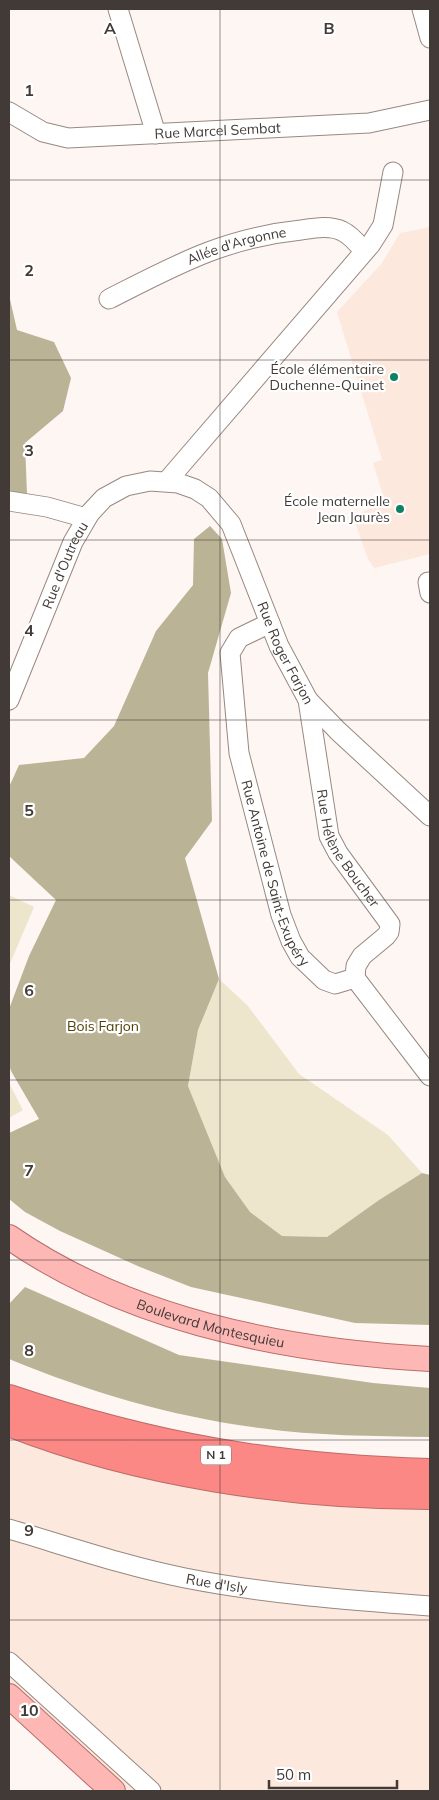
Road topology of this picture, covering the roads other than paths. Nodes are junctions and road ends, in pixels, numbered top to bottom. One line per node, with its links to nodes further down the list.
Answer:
1 (118, 9): 6 (street)
2 (422, 9): 3 (street)
3 (430, 38)
4 (430, 110): 6 (street, Rue Marcel Sembat)
5 (9, 112): 6 (street, Rue Marcel Sembat)
6 (156, 134)
7 (393, 172): 8 (street)
8 (364, 252): 9 (street, Allée d'Argonne); 10 (street)
9 (109, 299)
10 (167, 481): 12 (street, Rue d'Outreau); 15 (street, Rue Roger Farjon)
11 (9, 501): 12 (street)
12 (86, 518): 16 (street, Rue d'Outreau)
13 (430, 582): 14 (street)
14 (430, 592)
15 (270, 623): 17 (street, Rue Roger Farjon); 19 (street, Rue Antoine de Saint-Exupéry)
16 (9, 700)
17 (308, 700): 18 (street, Rue Roger Farjon); 19 (street, Rue Hélène Boucher)
18 (430, 816)
19 (355, 978): 20 (street)
20 (430, 1076)
21 (9, 1237): 22 (main road, Boulevard Montesquieu)
22 (430, 1359)
23 (9, 1399): 25 (highway, N 1)
24 (9, 1422): 26 (highway, N 1)
25 (430, 1473)
26 (430, 1495)
27 (9, 1529): 28 (street, Rue d'Isly)
28 (430, 1606)
29 (9, 1662): 34 (street)
30 (9, 1696): 33 (main road)
31 (9, 1711): 32 (main road)
32 (95, 1791)
33 (113, 1791)
34 (151, 1791)

